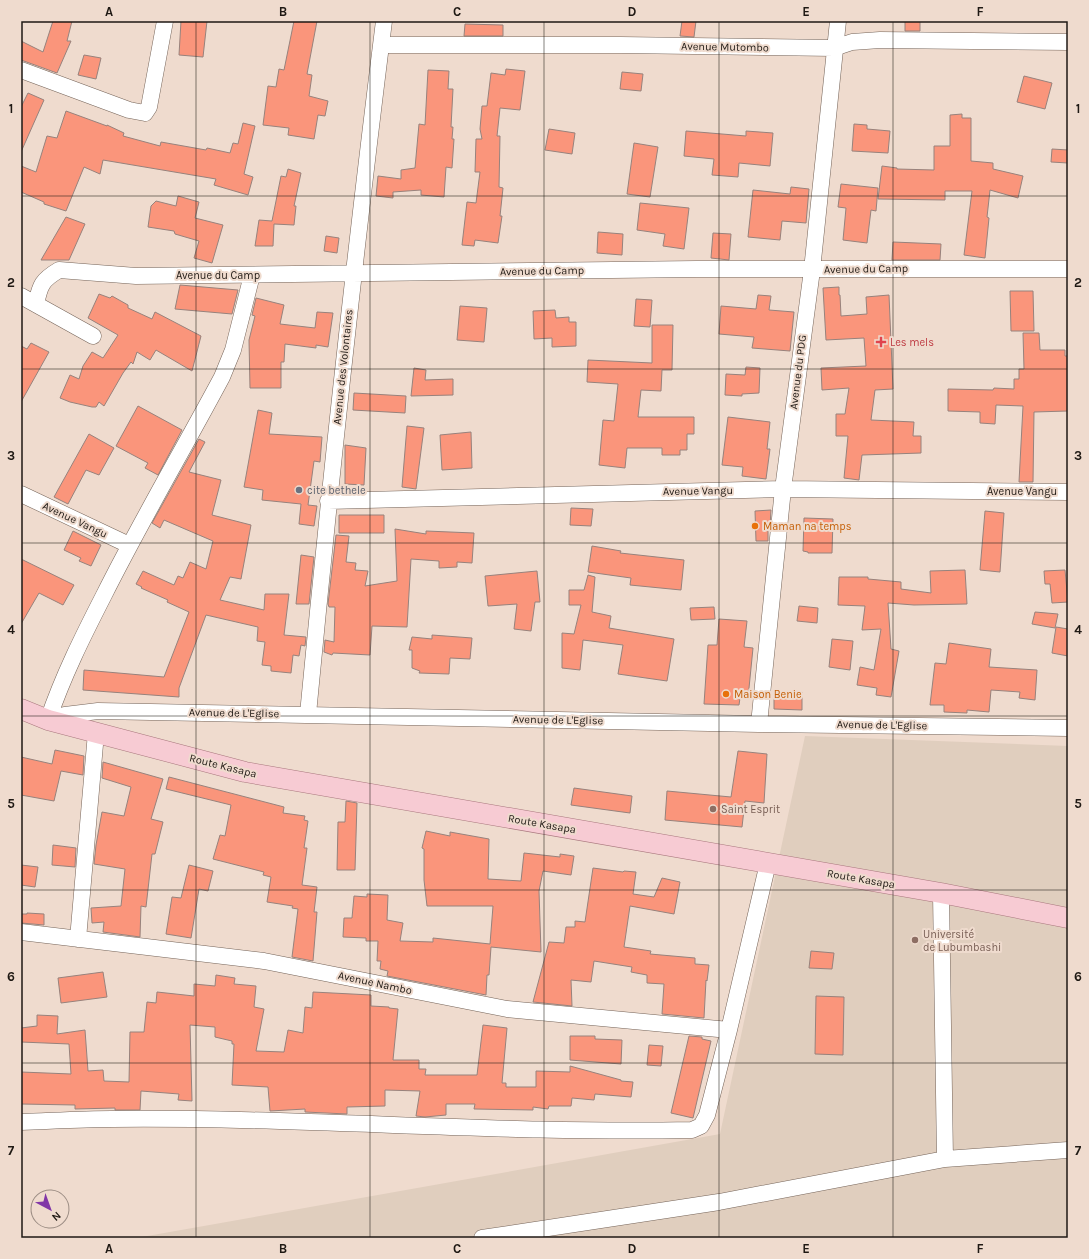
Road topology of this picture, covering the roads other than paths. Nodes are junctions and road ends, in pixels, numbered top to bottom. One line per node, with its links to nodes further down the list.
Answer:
1 (164, 21): 7 (street)
2 (384, 21): 5 (street, Avenue des Volontaires)
3 (838, 21): 6 (street, Avenue du PDG)
4 (1068, 42): 6 (street, Avenue Mutombo)
5 (381, 45): 6 (street, Avenue Mutombo); 10 (street, Avenue des Volontaires)
6 (834, 48): 8 (street, Avenue du PDG)
7 (21, 70)
8 (812, 270): 9 (street, Avenue du Camp); 10 (street, Avenue du Camp); 15 (street, Avenue du PDG)
9 (1068, 270)
10 (354, 273): 11 (street, Avenue du Camp); 18 (street, Avenue des Volontaires)
11 (252, 275): 13 (street, Avenue du Camp); 19 (street)
12 (21, 296): 13 (street)
13 (36, 304): 14 (street)
14 (93, 336)
15 (783, 489): 16 (street, Avenue Vangu); 18 (street, Avenue Vangu); 23 (street, Avenue du PDG)
16 (1068, 492)
17 (21, 494): 19 (street, Avenue Vangu)
18 (328, 501): 21 (street, Avenue des Volontaires)
19 (129, 545): 22 (street)
20 (21, 709): 22 (main road, Route Kasapa)
21 (308, 714): 22 (street, Avenue de L'Eglise); 23 (street, Avenue de L'Eglise)
22 (48, 720): 25 (main road, Route Kasapa)
23 (759, 724): 24 (street, Avenue de L'Eglise)
24 (1068, 728)
25 (96, 733): 26 (main road, Route Kasapa); 30 (street)
26 (768, 863): 27 (main road, Route Kasapa); 31 (street)
27 (941, 893): 28 (main road, Route Kasapa); 34 (street)
28 (1068, 918)
29 (21, 932): 30 (street, Avenue Nambo)
30 (78, 939): 31 (street, Avenue Nambo)
31 (729, 1030): 32 (street)
32 (21, 1122)
33 (1068, 1150): 34 (street)
34 (945, 1159): 35 (street)
35 (482, 1238)

